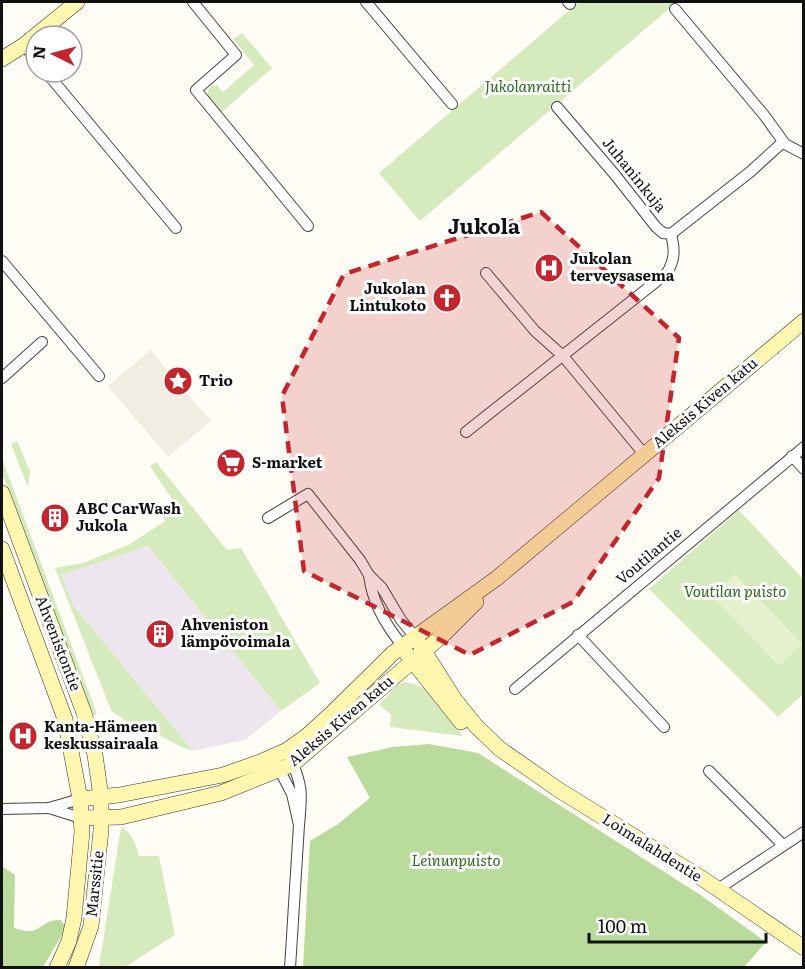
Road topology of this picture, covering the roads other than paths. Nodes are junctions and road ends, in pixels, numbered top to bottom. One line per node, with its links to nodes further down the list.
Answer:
1 (77, 2): 5 (main road)
2 (193, 2): 13 (street)
3 (366, 2): 9 (street)
4 (675, 9): 11 (street)
5 (50, 24)
6 (24, 45): 7 (main road)
7 (2, 59)
8 (56, 84): 14 (street)
9 (452, 104)
10 (557, 107): 15 (street, Juhaninkuja)
11 (783, 142): 12 (street); 15 (street)
12 (804, 154)
13 (308, 226)
14 (176, 228)
15 (671, 234): 20 (street)
16 (2, 261): 21 (street)
17 (486, 273): 20 (street)
18 (804, 321): 25 (main road, Aleksis Kiven katu)
19 (42, 342): 22 (street)
20 (563, 356): 23 (street); 25 (street)
21 (99, 376)
22 (2, 378)
23 (466, 432)
24 (804, 447): 26 (street, Voutilantie)
25 (644, 454): 32 (main road, Aleksis Kiven katu)
26 (792, 456): 27 (street); 33 (street, Voutilantie)
27 (804, 469)
28 (2, 493): 44 (main road, Ahvenistontie)
29 (268, 518): 31 (street)
30 (2, 549): 45 (main road, Ahvenistontie)
31 (369, 575): 34 (street); 35 (street)
32 (497, 578): 34 (main road, Aleksis Kiven katu); 36 (main road, Aleksis Kiven katu)
33 (578, 635): 38 (street, Voutilantie); 39 (street)
34 (415, 637): 35 (main road, Aleksis Kiven katu); 36 (main road, Loimalahdentie)
35 (402, 646): 37 (main road, Loimalahdentie); 41 (main road, Aleksis Kiven katu)
36 (424, 651): 37 (main road, Aleksis Kiven katu); 40 (main road, Loimalahdentie)
37 (412, 661): 40 (main road, Loimalahdentie); 42 (main road, Aleksis Kiven katu)
38 (515, 689)
39 (664, 727)
40 (500, 749): 52 (main road, Loimalahdentie)
41 (280, 753): 42 (street); 44 (main road, Aleksis Kiven katu)
42 (287, 768): 49 (main road, Aleksis Kiven katu); 56 (street)
43 (709, 771): 51 (street)
44 (101, 797): 45 (main road, Aleksis Kiven katu); 49 (main road, Marssitie)
45 (80, 799): 46 (street); 48 (main road, Marssitie)
46 (49, 808): 47 (street); 48 (street)
47 (2, 809)
48 (81, 818): 49 (main road, Aleksis Kiven katu); 54 (main road, Marssitie)
49 (102, 819): 55 (main road, Marssitie)
50 (804, 832): 51 (street)
51 (783, 845): 52 (street)
52 (718, 889): 53 (main road, Loimalahdentie)
53 (804, 948)
54 (57, 968)
55 (76, 968)
56 (290, 968)

